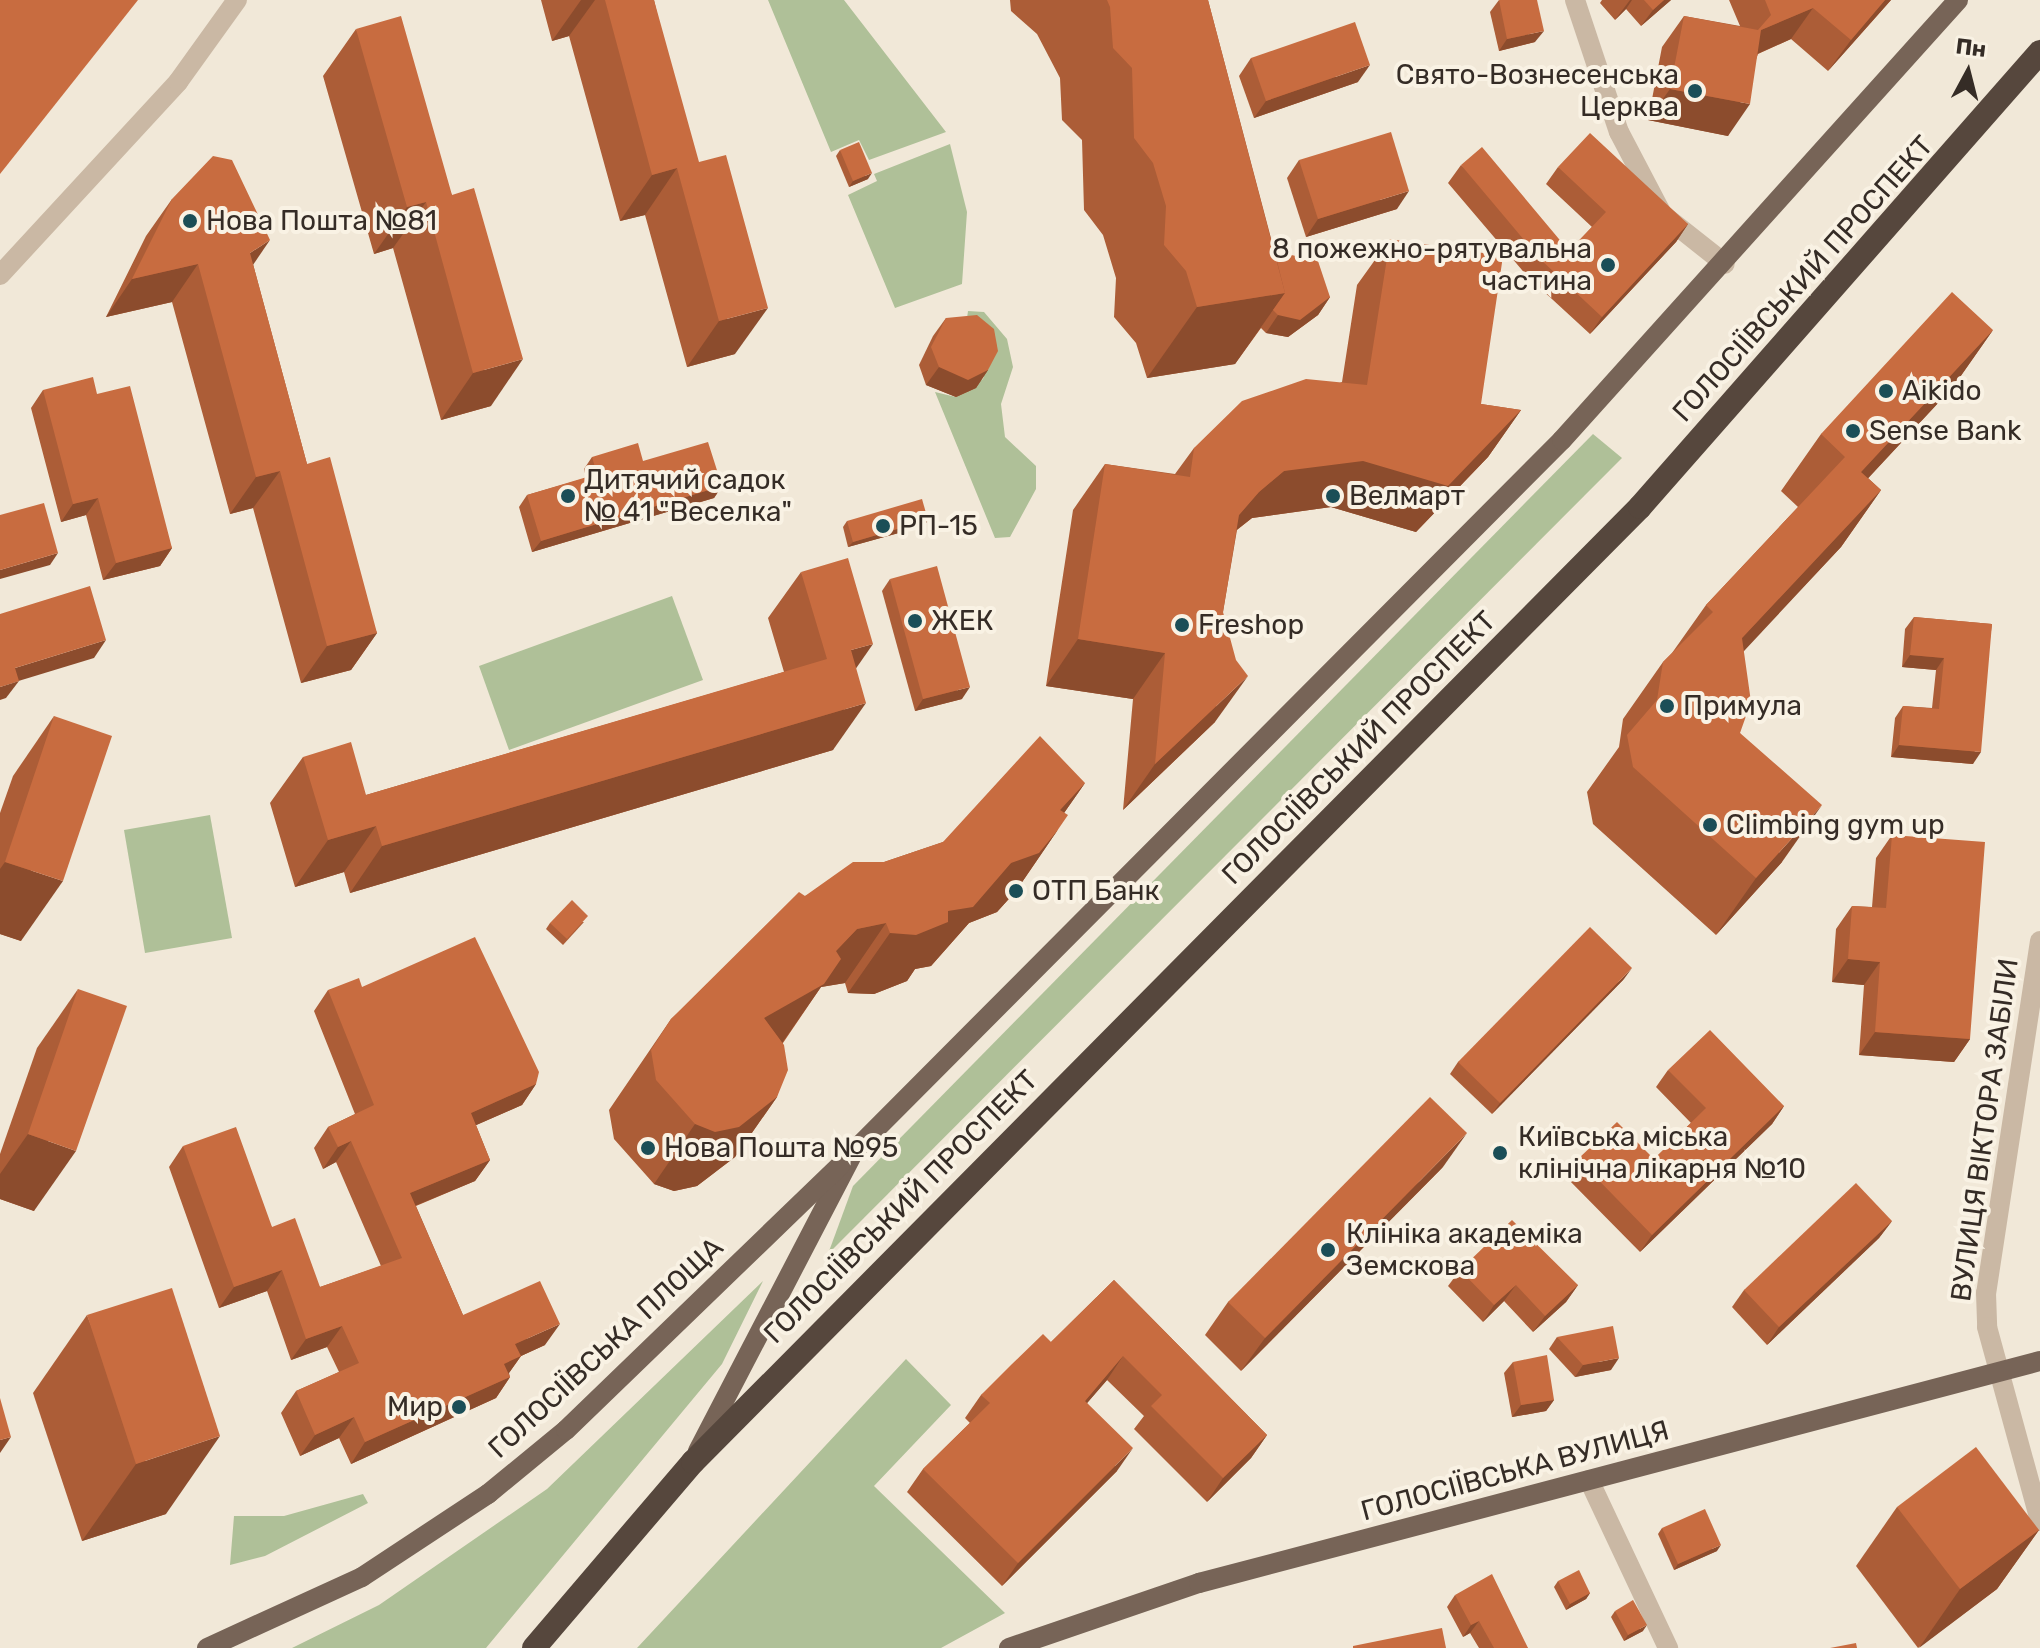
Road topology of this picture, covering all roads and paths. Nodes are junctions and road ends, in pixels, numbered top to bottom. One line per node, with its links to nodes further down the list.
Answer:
1 (237, 0): 6 (street)
2 (1575, 0): 5 (street)
3 (1958, 0): 5 (main road, ГОЛОСІЇВСЬКИЙ ПРОСПЕКТ)
4 (2040, 52): 11 (highway, ГОЛОСІЇВСЬКИЙ ПРОСПЕКТ)
5 (1725, 264): 8 (main road, ГОЛОСІЇВСЬКИЙ ПРОСПЕКТ)
6 (0, 275)
7 (2040, 941): 10 (street, ВУЛИЦЯ ВІКТОРА ЗАБІЛИ)
8 (854, 1151): 11 (main road, ГОЛОСІЇВСЬКИЙ ПРОСПЕКТ); 14 (main road, ГОЛОСІЇВСЬКА ПЛОЩА)
9 (2040, 1361): 10 (main road, ГОЛОСІЇВСЬКА ВУЛИЦЯ)
10 (2001, 1373): 12 (main road, ГОЛОСІЇВСЬКА ВУЛИЦЯ); 13 (street, ВУЛИЦЯ ВІКТОРА ЗАБІЛИ)
11 (693, 1462): 17 (highway, ГОЛОСІЇВСЬКИЙ ПРОСПЕКТ)
12 (1589, 1480): 18 (main road, ГОЛОСІЇВСЬКА ВУЛИЦЯ); 19 (street)
13 (2040, 1521)
14 (260, 1625): 15 (main road, ГОЛОСІЇВСЬКА ПЛОЩА); 16 (main road)
15 (207, 1648)
16 (234, 1648)
17 (534, 1648)
18 (1009, 1648)
19 (1668, 1648)

